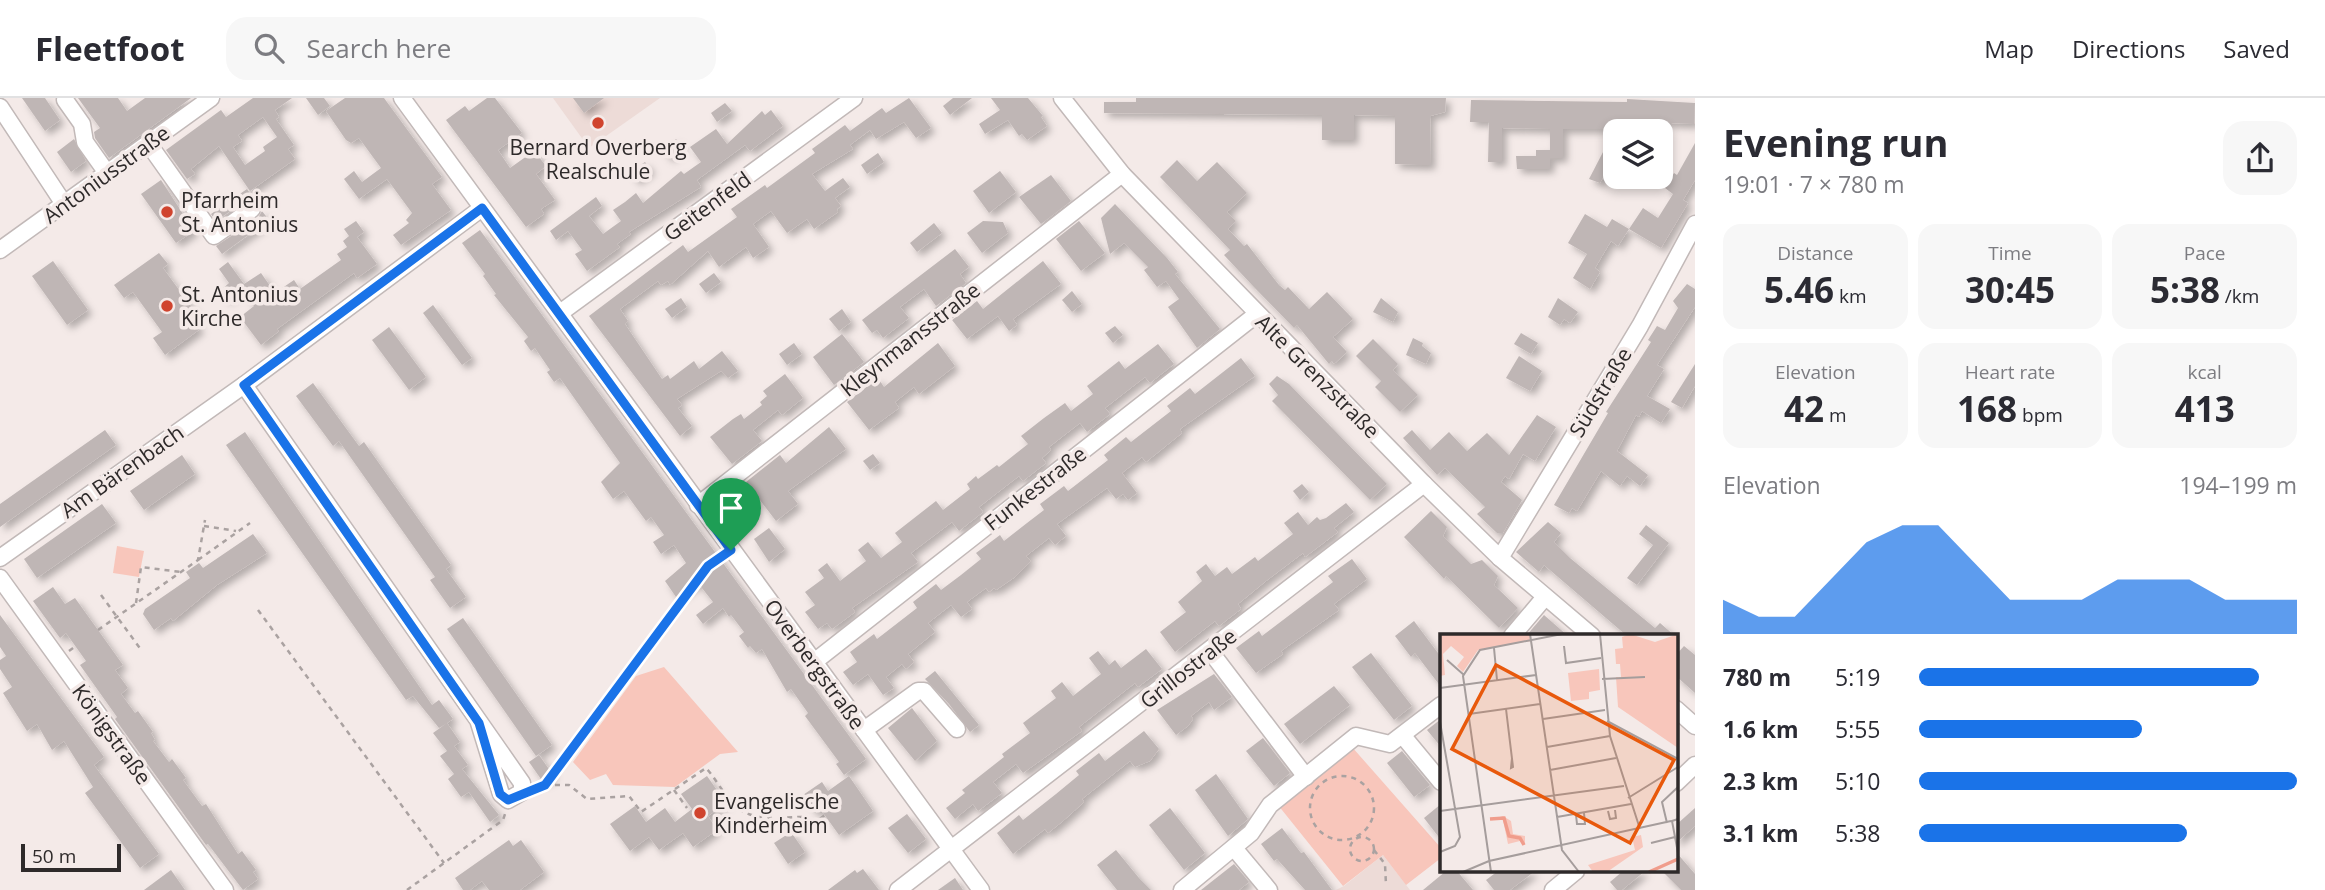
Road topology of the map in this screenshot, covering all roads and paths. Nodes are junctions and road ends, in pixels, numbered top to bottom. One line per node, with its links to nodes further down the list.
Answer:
1 (211, 98): 7 (street, Antoniusstraße)
2 (401, 98): 11 (street, Overbergstraße)
3 (854, 98): 15 (street, Geitenfeld)
4 (1062, 98): 9 (street, Alte Grenzstraße)
5 (65, 100): 8 (street)
6 (0, 107): 10 (street)
7 (148, 143): 8 (street, Antoniusstraße); 12 (street)
8 (107, 173): 10 (street, Antoniusstraße)
9 (1122, 174): 16 (street, Alte Grenzstraße); 19 (street, Kleynmansstraße)
10 (64, 204): 14 (street, Antoniusstraße)
11 (482, 208): 15 (street, Overbergstraße); 17 (street, Am Bärenbach)
12 (252, 209)
13 (1695, 224): 26 (street, Südstraße)
14 (0, 250)
15 (560, 313): 19 (street, Overbergstraße)
16 (1257, 314): 18 (street, Alte Grenzstraße); 40 (street, Funkestraße)
17 (244, 385): 25 (street, Am Bärenbach); 53 (street)
18 (1424, 484): 26 (street, Alte Grenzstraße); 39 (street, Grillostraße)
19 (698, 505): 24 (street, Overbergstraße)
20 (205, 520): 22 (path)
21 (250, 523): 23 (path)
22 (204, 526): 23 (path); 27 (path)
23 (238, 531): 27 (path)
24 (731, 550): 40 (street, Overbergstraße); 51 (path)
25 (0, 558)
26 (1500, 558): 31 (street, Alte Grenzstraße)
27 (198, 560): 28 (path)
28 (181, 572): 32 (path); 32 (path)
29 (0, 578): 63 (street, Königstraße)
30 (101, 595): 34 (path)
31 (1545, 597): 36 (street); 37 (street, Alte Grenzstraße)
32 (136, 604): 34 (path)
33 (257, 610): 60 (path)
34 (117, 618): 35 (path); 38 (path)
35 (98, 630)
36 (1514, 634)
37 (1589, 634)
38 (142, 651)
39 (1210, 651): 48 (street); 58 (street, Grillostraße)
40 (814, 662): 45 (street, Overbergstraße)
41 (1440, 706): 46 (street)
42 (1678, 711): 43 (street)
43 (1695, 726)
44 (957, 729): 45 (street)
45 (864, 730): 58 (street, Overbergstraße)
46 (1403, 736): 48 (street); 49 (street)
47 (1695, 765): 50 (street)
48 (1306, 776): 57 (street)
49 (1440, 781)
50 (1678, 781)
51 (545, 785): 52 (path); 53 (path)
52 (674, 790): 54 (path); 55 (path)
53 (515, 796): 60 (path)
54 (687, 808)
55 (825, 815)
56 (1356, 839): 56 (path); 59 (path); 59 (path)
57 (1234, 848): 67 (street); 68 (street)
58 (951, 850): 65 (street, Grillostraße); 66 (street, Overbergstraße)
59 (1374, 850): 62 (path)
60 (444, 863): 64 (path)
61 (1575, 872): 69 (street)
62 (1386, 885)
63 (225, 890)
64 (407, 890)
65 (898, 890)
66 (981, 890)
67 (1182, 890)
68 (1269, 890)
69 (1553, 890)

